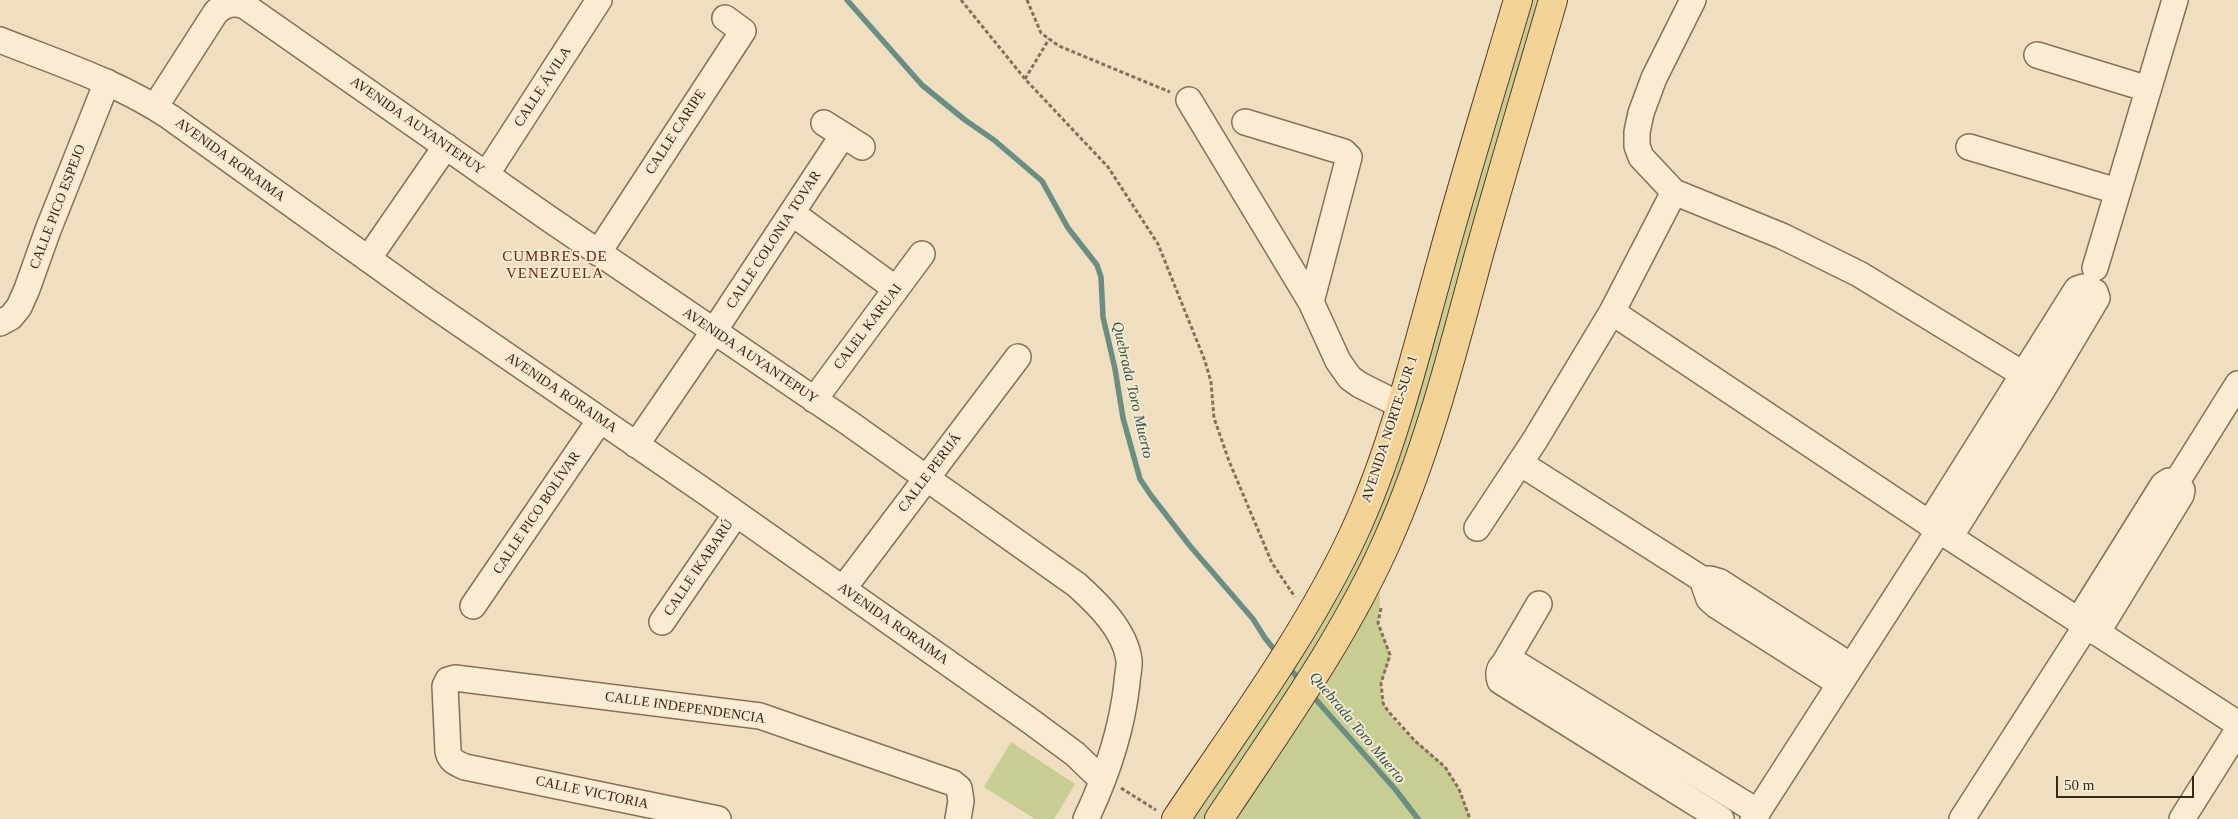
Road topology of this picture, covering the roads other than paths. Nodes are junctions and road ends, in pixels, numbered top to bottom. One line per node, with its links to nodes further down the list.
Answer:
1 (599, 0): 17 (street, CALLE ÁVILA)
2 (1518, 0): 35 (main road, AVENIDA NORTE-SUR 1)
3 (1553, 0): 61 (main road)
4 (1693, 0): 19 (street)
5 (2174, 0): 10 (street)
6 (725, 18): 21 (street, CALLE CARIPE)
7 (0, 40): 9 (street, AVENIDA RORAIMA)
8 (2037, 55): 10 (street)
9 (107, 82): 12 (street, AVENIDA RORAIMA); 28 (street, CALLE PICO ESPEJO)
10 (2148, 89): 18 (street)
11 (1189, 100): 26 (street)
12 (154, 106): 15 (street, AVENIDA AUYANTEPUY); 23 (street, AVENIDA RORAIMA)
13 (1245, 122): 26 (street)
14 (843, 135): 20 (street, CALLE COLONIA TOVAR)
15 (446, 146): 17 (street, AVENIDA AUYANTEPUY); 23 (street)
16 (1969, 147): 18 (street)
17 (486, 175): 21 (street, AVENIDA AUYANTEPUY)
18 (2118, 191): 24 (street)
19 (1674, 192): 27 (street); 31 (street)
20 (792, 214): 25 (street); 29 (street, CALLE COLONIA TOVAR)
21 (598, 252): 29 (street, AVENIDA AUYANTEPUY)
22 (922, 254): 25 (street, CALEL KARUAI)
23 (368, 259): 36 (street, AVENIDA RORAIMA)
24 (2095, 268)
25 (896, 289): 34 (street, CALEL KARUAI)
26 (1311, 302): 35 (street)
27 (1612, 312): 38 (street); 42 (street)
28 (0, 323)
29 (714, 331): 34 (street, AVENIDA AUYANTEPUY); 37 (street, CALLE COLONIA TOVAR)
30 (1018, 357): 39 (street, CALLE PERIJÁ)
31 (2024, 374): 33 (street); 33 (street); 42 (street)
32 (2238, 384): 47 (street)
33 (2044, 387): 42 (street)
34 (814, 400): 39 (street, AVENIDA AUYANTEPUY)
35 (1400, 405): 57 (main road, AVENIDA NORTE-SUR 1)
36 (600, 420): 37 (street, AVENIDA RORAIMA); 45 (street, CALLE PICO BOLÍVAR)
37 (636, 445): 40 (street, AVENIDA RORAIMA)
38 (1520, 463): 41 (street); 49 (street)
39 (926, 478): 43 (street, CALLE PERIJÁ); 54 (street, AVENIDA AUYANTEPUY)
40 (736, 514): 43 (street, AVENIDA RORAIMA); 46 (street, CALLE IKABARÚ)
41 (1477, 528)
42 (1939, 530): 47 (street); 49 (street)
43 (843, 589): 54 (street, AVENIDA RORAIMA)
44 (1538, 604): 48 (street)
45 (473, 606)
46 (662, 622)
47 (2087, 626): 50 (street); 63 (street)
48 (1505, 662): 51 (street); 52 (street)
49 (1845, 675): 55 (street)
50 (2237, 722): 64 (street)
51 (1640, 738): 52 (street); 55 (street)
52 (1626, 760): 62 (street)
53 (465, 767): 56 (street, CALLE VICTORIA); 59 (street, CALLE INDEPENDENCIA)
54 (1102, 780): 60 (street, AVENIDA AUYANTEPUY)
55 (1756, 815)
56 (685, 816): 58 (street, CALLE VICTORIA)
57 (1169, 817)
58 (718, 819)
59 (958, 819)
60 (1086, 819)
61 (1219, 819)
62 (1721, 819)
63 (1962, 819)
64 (2182, 819)

